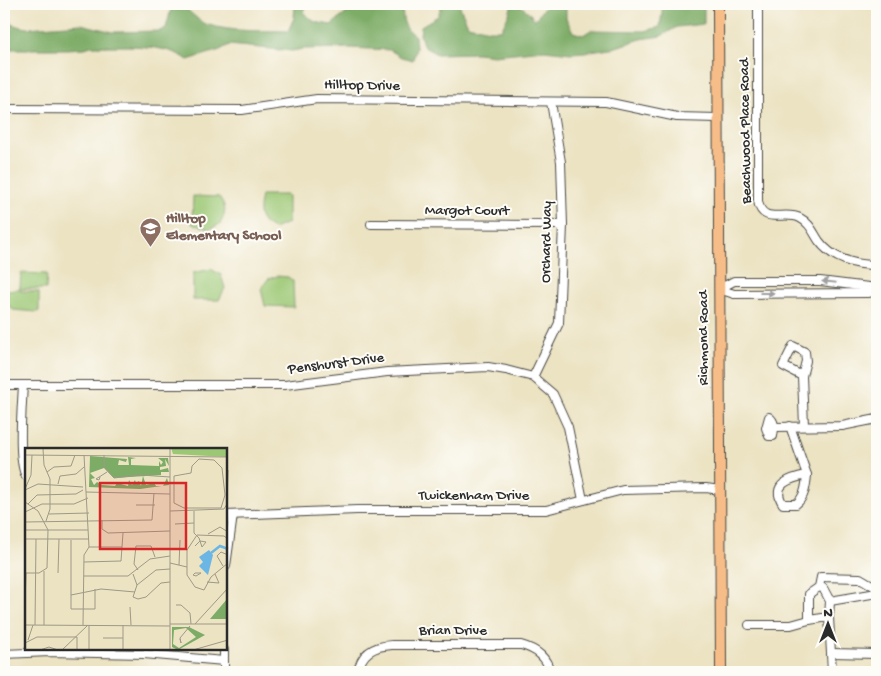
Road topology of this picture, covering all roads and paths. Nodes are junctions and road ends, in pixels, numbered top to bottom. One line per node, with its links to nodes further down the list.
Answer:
1 (718, 4): 5 (main road, Richmond Road)
2 (758, 4): 8 (street, Beachwood Place Road)
3 (551, 102): 4 (street, Hilltop Drive); 5 (street, Hilltop Drive); 7 (street, Orchard Way)
4 (4, 108)
5 (718, 118): 9 (main road, Richmond Road)
6 (371, 224): 7 (street, Margot Court)
7 (563, 225): 12 (street, Orchard Way)
8 (877, 265)
9 (719, 289): 10 (street, one-way to 10); 10 (street, one-way to 9); 21 (main road, Richmond Road)
10 (877, 289)
11 (802, 376): 17 (street)
12 (533, 377): 14 (street, Penshurst Drive); 22 (street, Penshurst Drive)
13 (4, 385): 14 (street, Penshurst Drive)
14 (23, 385): 19 (street)
15 (877, 419): 17 (street)
16 (790, 426): 17 (street); 18 (street); 20 (street)
17 (804, 426)
18 (775, 427)
19 (25, 474)
20 (806, 475)
21 (720, 490): 22 (street, Twickenham Drive); 40 (main road, Richmond Road)
22 (583, 500): 23 (street, Twickenham Drive)
23 (229, 515): 24 (street)
24 (228, 532)
25 (819, 587): 26 (street); 28 (street); 30 (street)
26 (877, 588)
27 (877, 593): 28 (street)
28 (830, 600): 29 (street)
29 (829, 617): 30 (street); 33 (street)
30 (809, 620): 31 (street)
31 (749, 625)
32 (224, 651): 36 (street)
33 (832, 653): 35 (street); 41 (street)
34 (4, 654): 36 (street)
35 (877, 654)
36 (224, 662): 37 (street)
37 (224, 672)
38 (358, 672): 39 (street, Brian Drive)
39 (550, 672)
40 (721, 672)
41 (832, 672)

